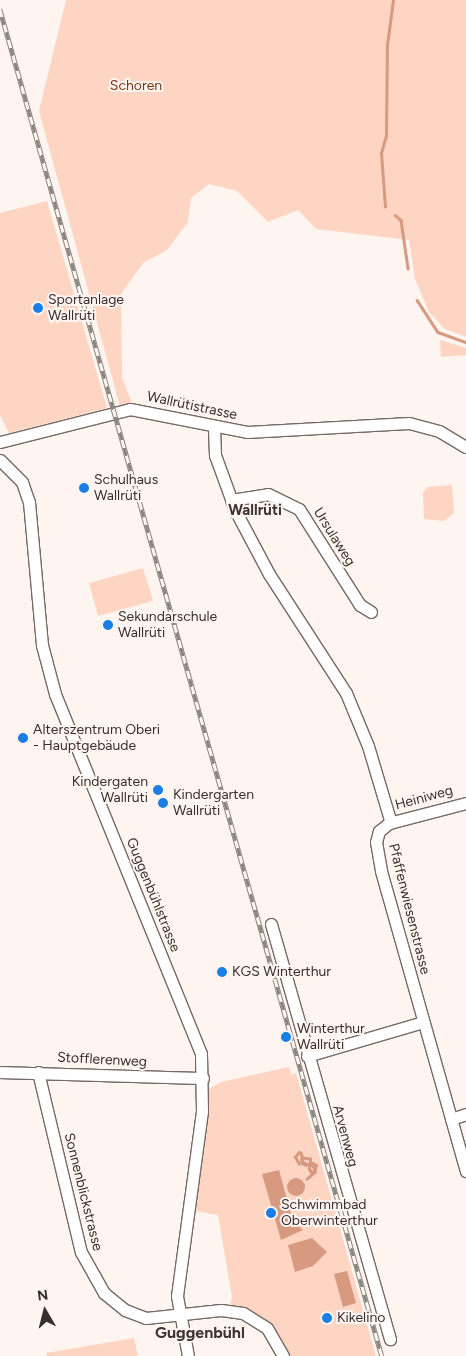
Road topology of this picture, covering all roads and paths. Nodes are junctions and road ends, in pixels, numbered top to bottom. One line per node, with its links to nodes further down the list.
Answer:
1 (214, 427): 2 (street, Wallrütistrasse); 3 (street, Wallrütistrasse); 5 (street)
2 (0, 442)
3 (466, 447)
4 (0, 460): 14 (street, Guggenbühlstrasse)
5 (231, 500): 6 (street, Ursulaweg); 8 (street)
6 (372, 612)
7 (466, 803): 8 (street, Heiniweg)
8 (391, 823): 10 (street, Pfaffenwiesenstrasse)
9 (271, 924): 11 (street, Arvenweg)
10 (424, 1022): 11 (street); 16 (street, Pfaffenwiesenstrasse)
11 (308, 1056): 19 (street, Arvenweg)
12 (0, 1072): 13 (street, Stofflerenweg)
13 (38, 1072): 14 (street, Stofflerenweg); 18 (street, Sonnenblickstrasse)
14 (203, 1078): 18 (street, Guggenbühlstrasse)
15 (466, 1114): 16 (street)
16 (451, 1119): 17 (street, Pfaffenwiesenstrasse)
17 (466, 1171)
18 (179, 1317): 20 (street, Guggenbühlstrasse); 21 (street, Sonnenblickstrasse)
19 (390, 1339)
20 (188, 1356)
21 (284, 1356)

